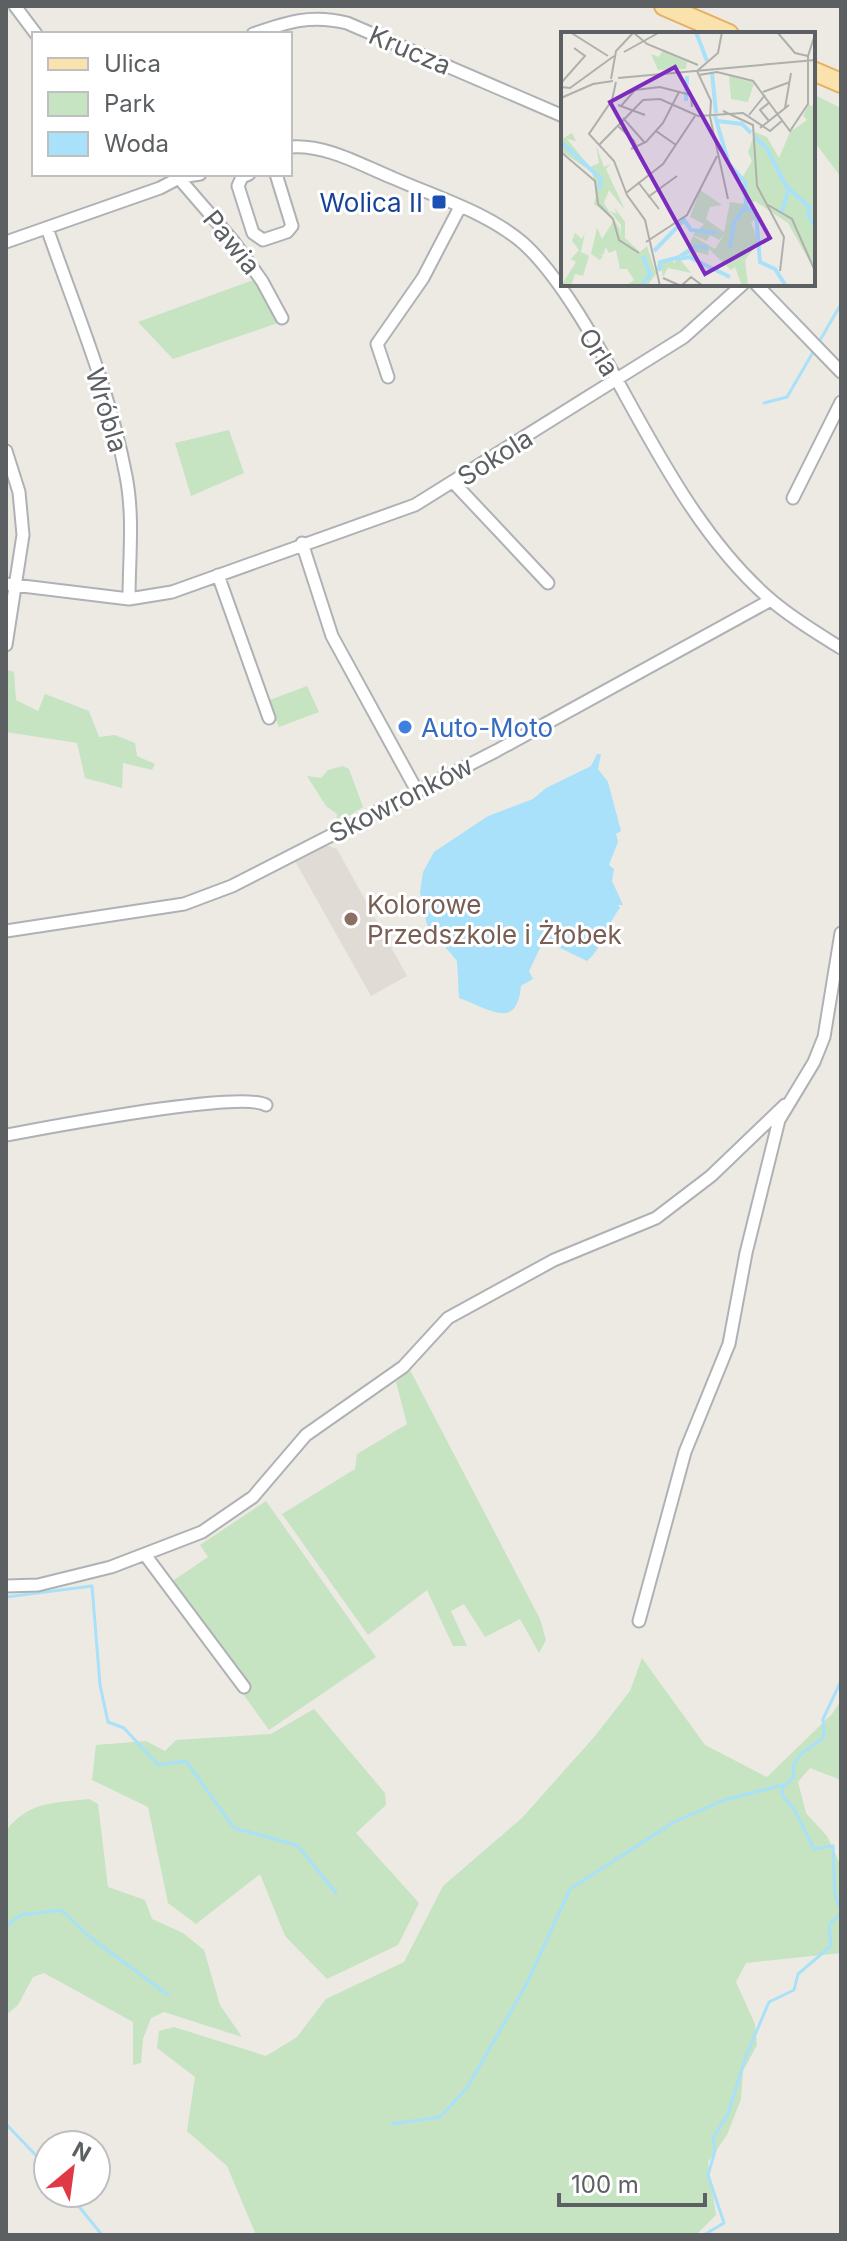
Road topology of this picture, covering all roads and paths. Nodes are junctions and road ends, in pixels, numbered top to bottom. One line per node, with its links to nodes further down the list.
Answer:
1 (15, 6): 3 (street)
2 (664, 6): 5 (main road)
3 (34, 32)
4 (259, 32): 8 (street, Krucza)
5 (724, 32)
6 (815, 72): 7 (main road)
7 (841, 83)
8 (561, 115)
9 (292, 147): 13 (street, Orla)
10 (177, 176): 14 (street); 18 (street, Pawia)
11 (244, 176): 12 (street)
12 (277, 176)
13 (460, 207): 20 (street); 21 (street, Orla)
14 (47, 228): 15 (street); 30 (street, Wróbla)
15 (6, 242)
16 (741, 286): 21 (street, Sokola)
17 (758, 286): 19 (street)
18 (282, 318)
19 (841, 372)
20 (388, 377)
21 (618, 381): 24 (street, Sokola); 31 (street, Orla)
22 (841, 402): 25 (street)
23 (6, 451): 29 (street)
24 (454, 483): 26 (street, Sokola); 28 (street)
25 (793, 498)
26 (302, 543): 27 (street, Sokola); 35 (street)
27 (218, 575): 30 (street, Sokola); 34 (street)
28 (548, 583)
29 (11, 584): 30 (street, Sokola); 32 (street)
30 (129, 599)
31 (771, 600): 33 (street, Orla); 35 (street, Skowronków)
32 (6, 645)
33 (841, 648)
34 (269, 718)
35 (417, 791): 36 (street, Skowronków)
36 (6, 931)
37 (841, 933): 39 (street)
38 (266, 1105): 40 (street)
39 (785, 1105): 41 (street); 43 (street)
40 (6, 1135)
41 (146, 1556): 42 (street); 44 (street)
42 (6, 1586)
43 (639, 1621)
44 (244, 1687)

